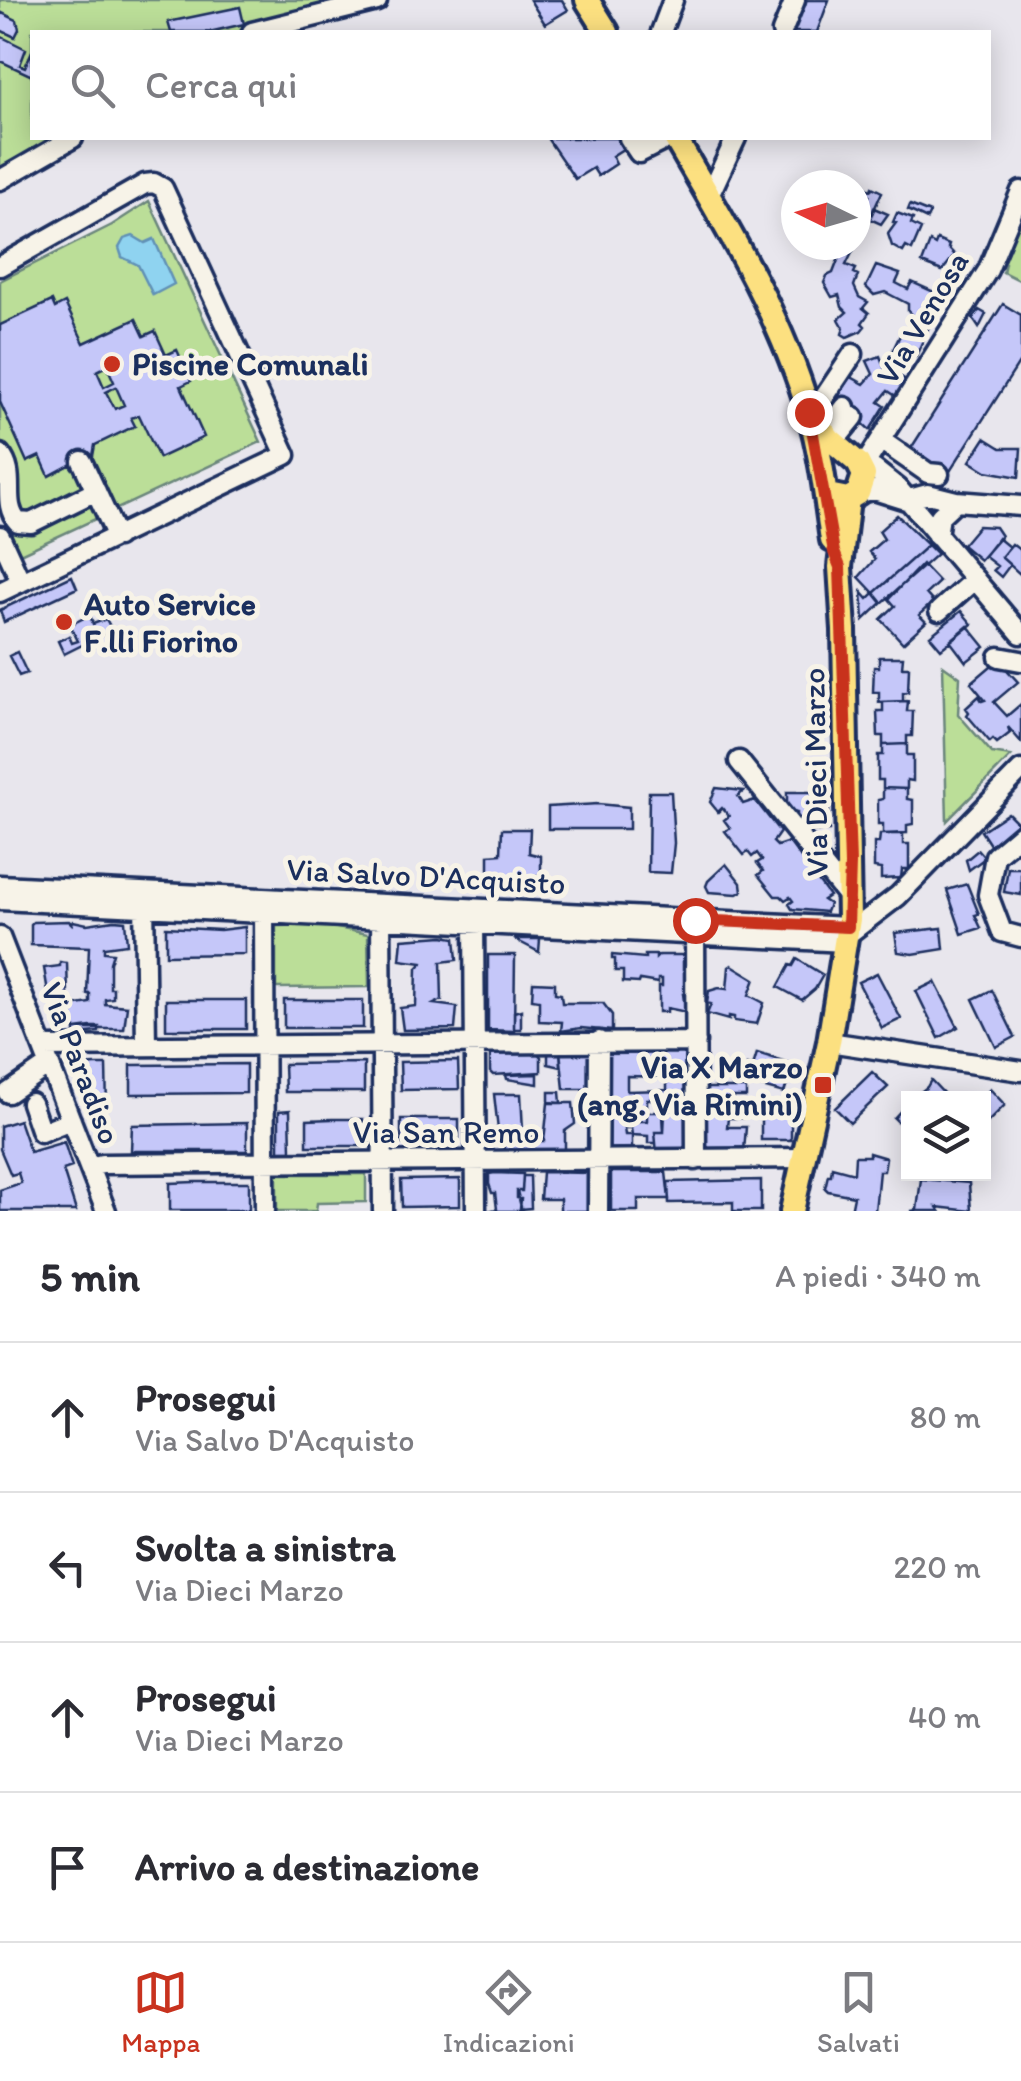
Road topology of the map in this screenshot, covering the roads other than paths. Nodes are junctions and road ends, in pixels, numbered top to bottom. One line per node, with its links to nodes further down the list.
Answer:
1 (376, 0): 4 (street)
2 (673, 0): 5 (street)
3 (795, 0): 6 (street)
4 (260, 30)
5 (662, 30)
6 (783, 30)
7 (70, 140): 12 (street)
8 (630, 140): 9 (street)
9 (668, 140)
10 (673, 140): 14 (main road, Via Dieci Marzo)
11 (735, 140): 14 (street)
12 (0, 180)
13 (1021, 191): 19 (street, Via Venosa)
14 (709, 196): 17 (main road, Via Dieci Marzo)
15 (0, 266): 31 (street)
16 (853, 354): 17 (street)
17 (808, 410): 20 (main road); 24 (main road, Via Dieci Marzo)
18 (850, 412): 20 (street)
19 (882, 441): 20 (street, Via Venosa); 23 (street)
20 (843, 451): 24 (main road); 26 (main road, Via Dieci Marzo); 28 (street)
21 (0, 454): 25 (street)
22 (82, 461): 25 (street)
23 (939, 474)
24 (824, 482): 26 (main road); 33 (main road, Via Dieci Marzo)
25 (96, 492): 31 (street)
26 (853, 496): 28 (street); 33 (main road, Via Dieci Marzo)
27 (956, 501): 28 (street); 29 (street); 32 (street)
28 (911, 506): 32 (street)
29 (1021, 506)
30 (0, 536): 35 (street)
31 (117, 536): 35 (street)
32 (937, 536): 34 (street)
33 (840, 567): 45 (main road, Via Dieci Marzo)
34 (975, 580): 37 (street); 38 (street)
35 (21, 582): 36 (street)
36 (0, 592)
37 (940, 611)
38 (1021, 634)
39 (1000, 657): 40 (street)
40 (1021, 661)
41 (739, 761): 45 (street)
42 (1021, 770): 52 (street)
43 (1021, 834): 54 (street)
44 (0, 885): 47 (street, Via Salvo D'Acquisto)
45 (849, 898): 52 (main road, Via Dieci Marzo)
46 (0, 900): 47 (street, Via Salvo D'Acquisto)
47 (144, 900): 48 (street, Via Salvo D'Acquisto); 60 (street)
48 (263, 906): 49 (street, Via Salvo D'Acquisto); 61 (street)
49 (381, 912): 50 (street, Via Salvo D'Acquisto); 59 (street)
50 (474, 916): 51 (street, Via Salvo D'Acquisto); 58 (street)
51 (695, 927): 52 (street, Via Salvo D'Acquisto); 56 (street)
52 (847, 935): 57 (main road, Via Dieci Marzo)
53 (0, 937): 62 (street, Via Paradiso)
54 (1021, 937)
55 (599, 1041): 56 (street); 58 (street); 71 (street)
56 (696, 1042): 68 (street)
57 (829, 1042): 63 (street); 67 (main road, Via Dieci Marzo)
58 (474, 1043): 59 (street); 69 (street)
59 (382, 1044): 61 (street); 70 (street)
60 (146, 1046): 61 (street); 62 (street)
61 (265, 1046): 72 (street)
62 (46, 1056): 64 (street); 66 (street, Via Paradiso)
63 (1021, 1071)
64 (8, 1093)
65 (31, 1103): 66 (street)
66 (71, 1120): 73 (street, Via Paradiso)
67 (804, 1158): 68 (street, Via San Remo); 79 (main road, Via Dieci Marzo)
68 (696, 1160): 71 (street, Via San Remo)
69 (476, 1161): 70 (street, Via San Remo); 71 (street, Via San Remo); 77 (street)
70 (382, 1162): 72 (street, Via San Remo); 76 (street)
71 (598, 1162): 78 (street)
72 (264, 1164): 73 (street, Via San Remo); 75 (street)
73 (90, 1167): 74 (street, Via Paradiso)
74 (106, 1211)
75 (265, 1211)
76 (382, 1211)
77 (476, 1211)
78 (598, 1211)
79 (792, 1211)

